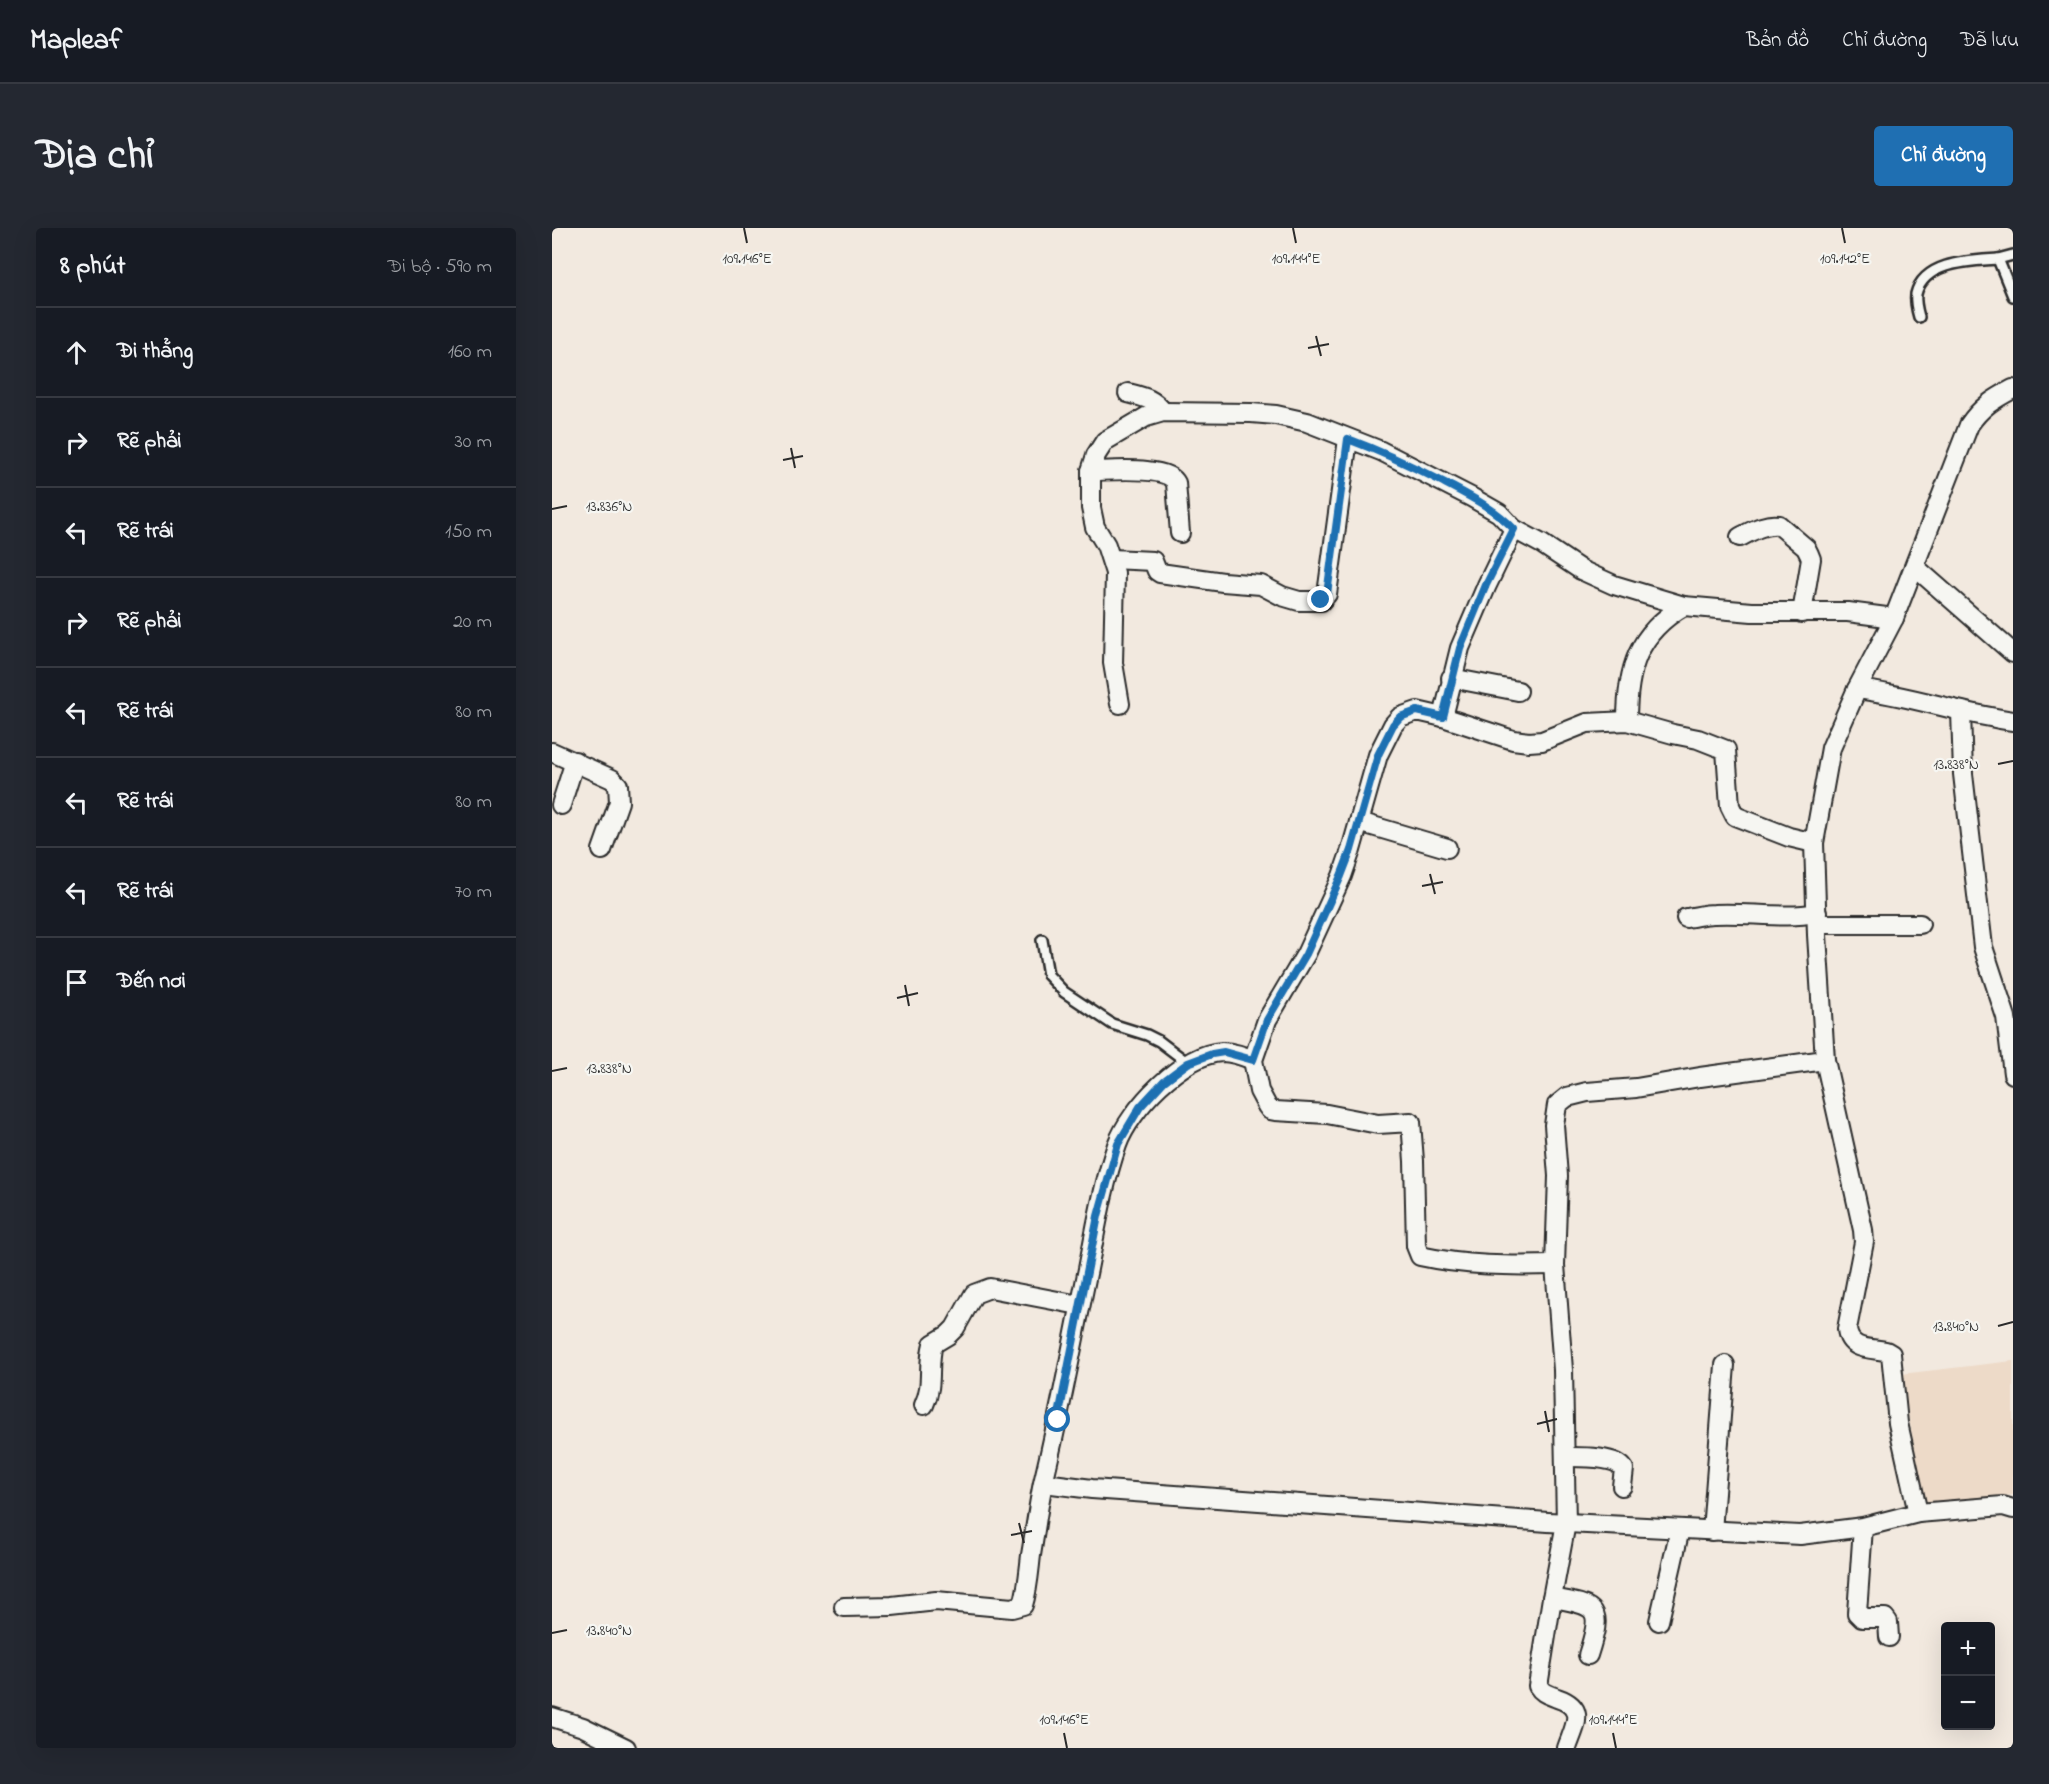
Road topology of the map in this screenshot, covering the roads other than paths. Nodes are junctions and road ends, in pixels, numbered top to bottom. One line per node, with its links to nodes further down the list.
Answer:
1 (2013, 255): 2 (lane)
2 (1998, 259): 3 (lane); 4 (lane)
3 (2013, 296)
4 (1919, 317)
5 (2013, 389): 14 (street)
6 (1128, 393): 7 (street)
7 (1163, 412): 8 (street); 9 (street)
8 (1348, 439): 10 (street); 13 (street)
9 (1091, 471): 11 (street); 13 (street)
10 (1514, 529): 15 (street); 19 (street)
11 (1180, 533)
12 (1740, 537): 16 (street)
13 (1112, 559): 22 (street)
14 (1916, 567): 17 (street); 18 (street)
15 (1684, 606): 16 (street); 26 (street)
16 (1802, 613): 17 (street)
17 (1894, 618): 20 (street)
18 (2013, 653)
19 (1451, 678): 21 (street); 24 (street)
20 (1857, 689): 23 (street); 31 (street)
21 (1518, 691)
22 (1120, 704)
23 (1961, 711): 25 (street); 41 (street)
24 (1443, 717): 26 (street); 30 (street)
25 (2013, 720)
26 (1627, 721): 31 (street)
27 (552, 752): 28 (street)
28 (575, 761): 29 (street); 33 (street)
29 (561, 805)
30 (1359, 822): 32 (street); 38 (street)
31 (1814, 843): 35 (street)
32 (1448, 848)
33 (602, 850)
34 (1686, 918): 35 (street)
35 (1817, 919): 36 (street); 39 (street)
36 (1920, 924)
37 (1042, 940): 40 (lane)
38 (1253, 1060): 40 (street); 42 (street)
39 (1825, 1060): 42 (street); 50 (street)
40 (1188, 1063): 43 (street)
41 (2013, 1074)
42 (1555, 1265): 46 (street)
43 (1079, 1305): 45 (street); 47 (street)
44 (1725, 1365): 54 (street)
45 (924, 1405)
46 (1565, 1456): 48 (street); 51 (street)
47 (1044, 1483): 51 (street); 56 (street)
48 (1622, 1486)
49 (2013, 1509): 50 (street)
50 (1918, 1513): 52 (street)
51 (1566, 1523): 53 (street); 55 (street)
52 (1863, 1527): 54 (street); 58 (street)
53 (1680, 1529): 54 (street); 57 (street)
54 (1712, 1531)
55 (1552, 1598): 59 (street); 62 (street)
56 (844, 1607)
57 (1659, 1621)
58 (1889, 1636)
59 (1588, 1656)
60 (552, 1717): 61 (street)
61 (626, 1748)
62 (1568, 1748)

